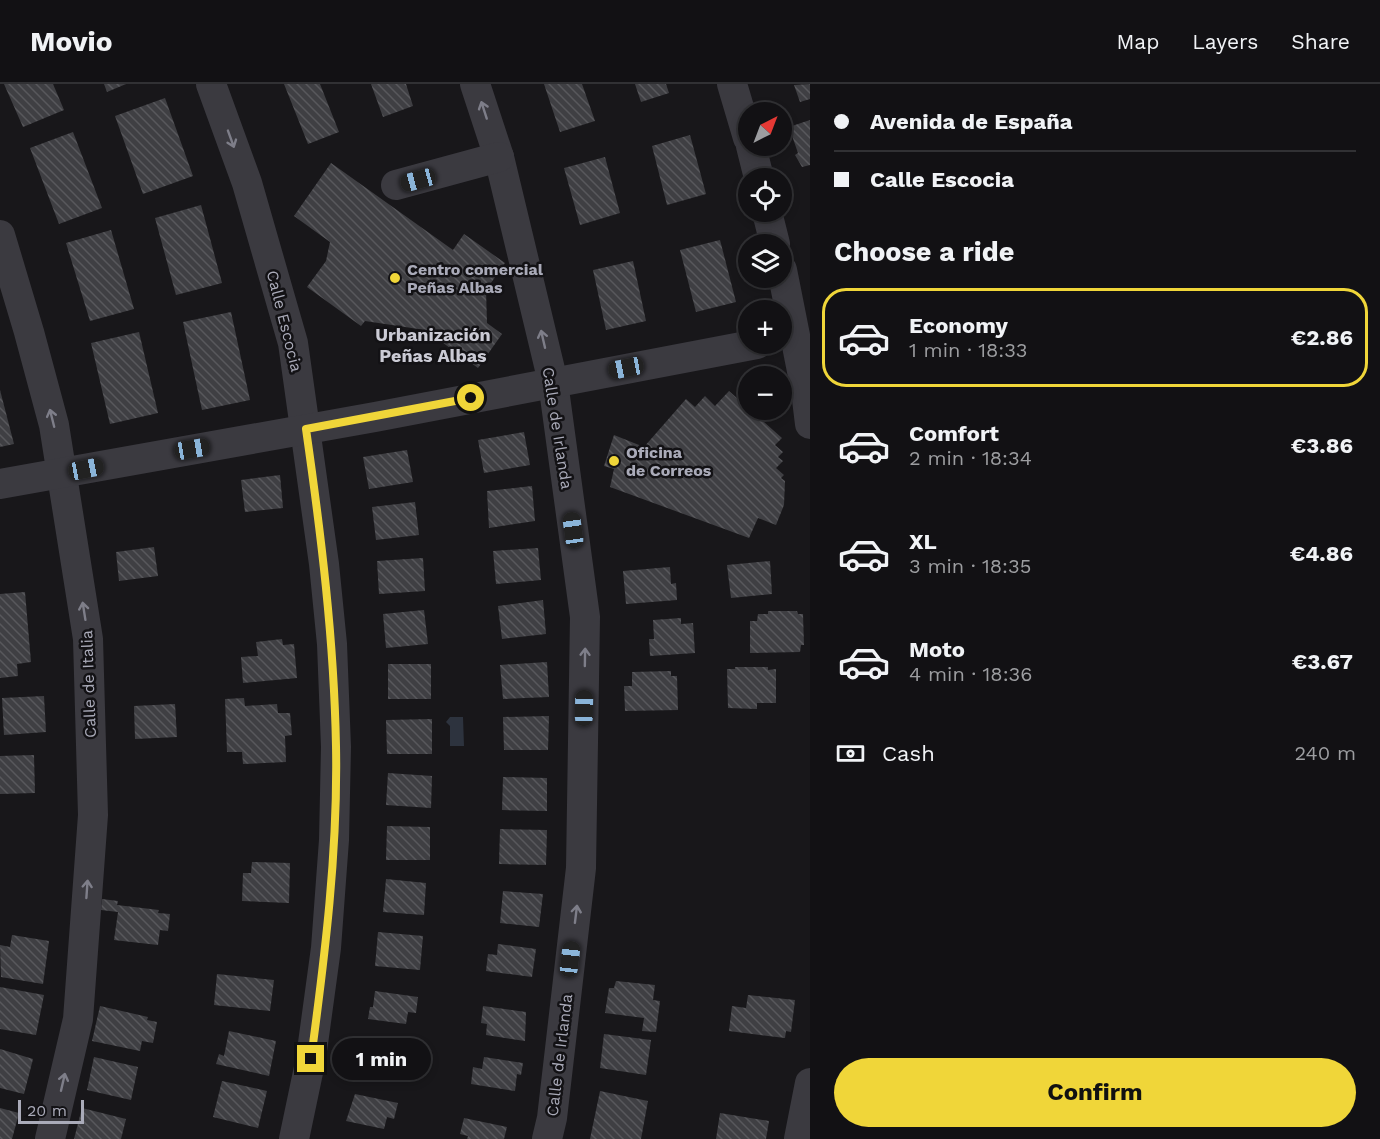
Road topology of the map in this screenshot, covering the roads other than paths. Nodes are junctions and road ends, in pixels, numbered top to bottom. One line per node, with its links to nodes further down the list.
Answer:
1 (211, 84): 13 (street, Calle Escocia, one-way to 13)
2 (475, 84): 5 (street, Calle de Irlanda, one-way to 2)
3 (732, 84): 4 (street)
4 (738, 104)
5 (499, 157): 6 (street); 11 (street, Calle de Irlanda, one-way to 5)
6 (396, 185)
7 (0, 235): 14 (street, Calle de Italia, one-way to 7)
8 (786, 288): 9 (street)
9 (796, 336): 12 (street)
10 (738, 348): 11 (street)
11 (553, 382): 13 (street); 19 (street, Calle de Irlanda, one-way to 11)
12 (810, 424)
13 (306, 429): 14 (street); 18 (street, Calle Escocia)
14 (63, 473): 15 (street); 17 (street, Calle de Italia, one-way to 14)
15 (0, 484)
16 (810, 1083): 20 (street)
17 (50, 1139)
18 (294, 1139)
19 (547, 1139)
20 (799, 1139)

